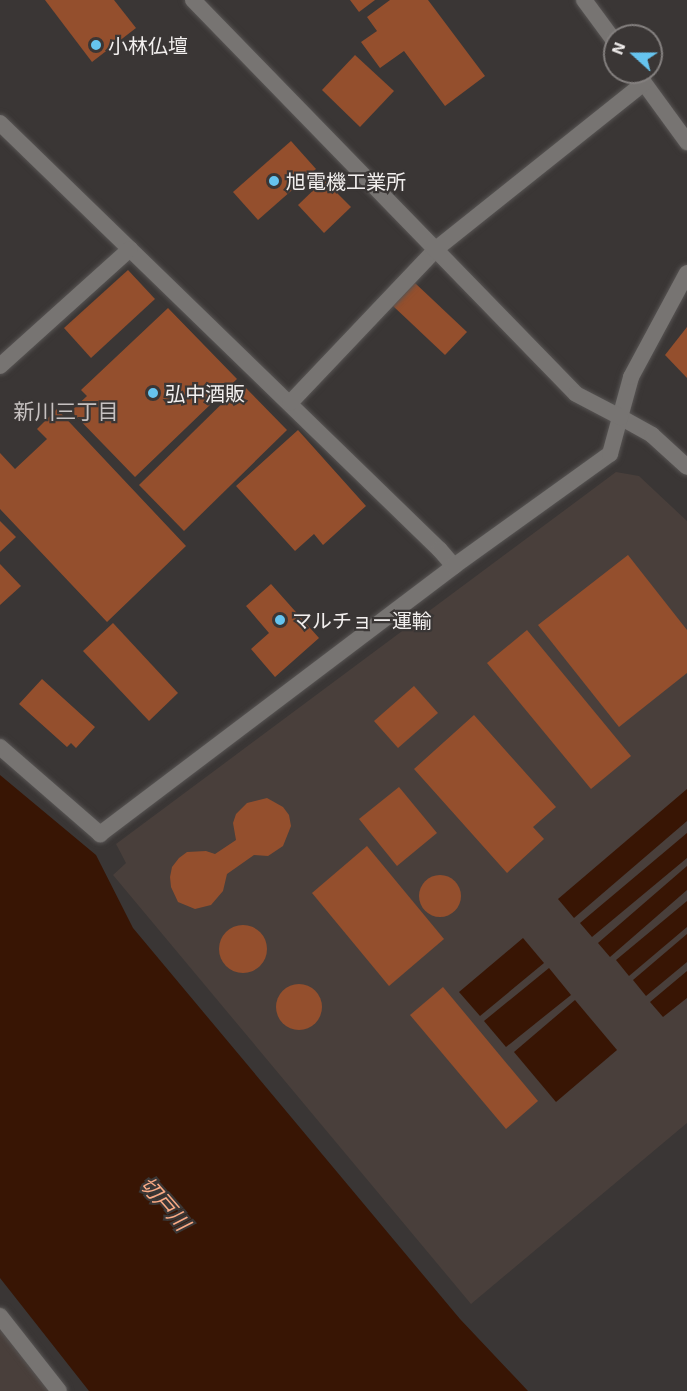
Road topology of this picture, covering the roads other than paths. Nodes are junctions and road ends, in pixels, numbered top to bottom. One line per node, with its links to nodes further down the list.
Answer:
1 (193, 0): 9 (street)
2 (584, 0): 3 (street)
3 (603, 26)
4 (632, 84): 9 (street)
5 (645, 84): 7 (street)
6 (0, 123): 8 (street)
7 (687, 142)
8 (129, 249): 11 (street); 12 (street)
9 (436, 249): 12 (street); 13 (street)
10 (687, 273): 13 (street)
11 (0, 366)
12 (290, 404): 15 (street)
13 (620, 417): 14 (street); 15 (street)
14 (687, 466)
15 (454, 566): 16 (street)
16 (0, 747)
17 (0, 1316): 18 (street)
18 (58, 1391)

